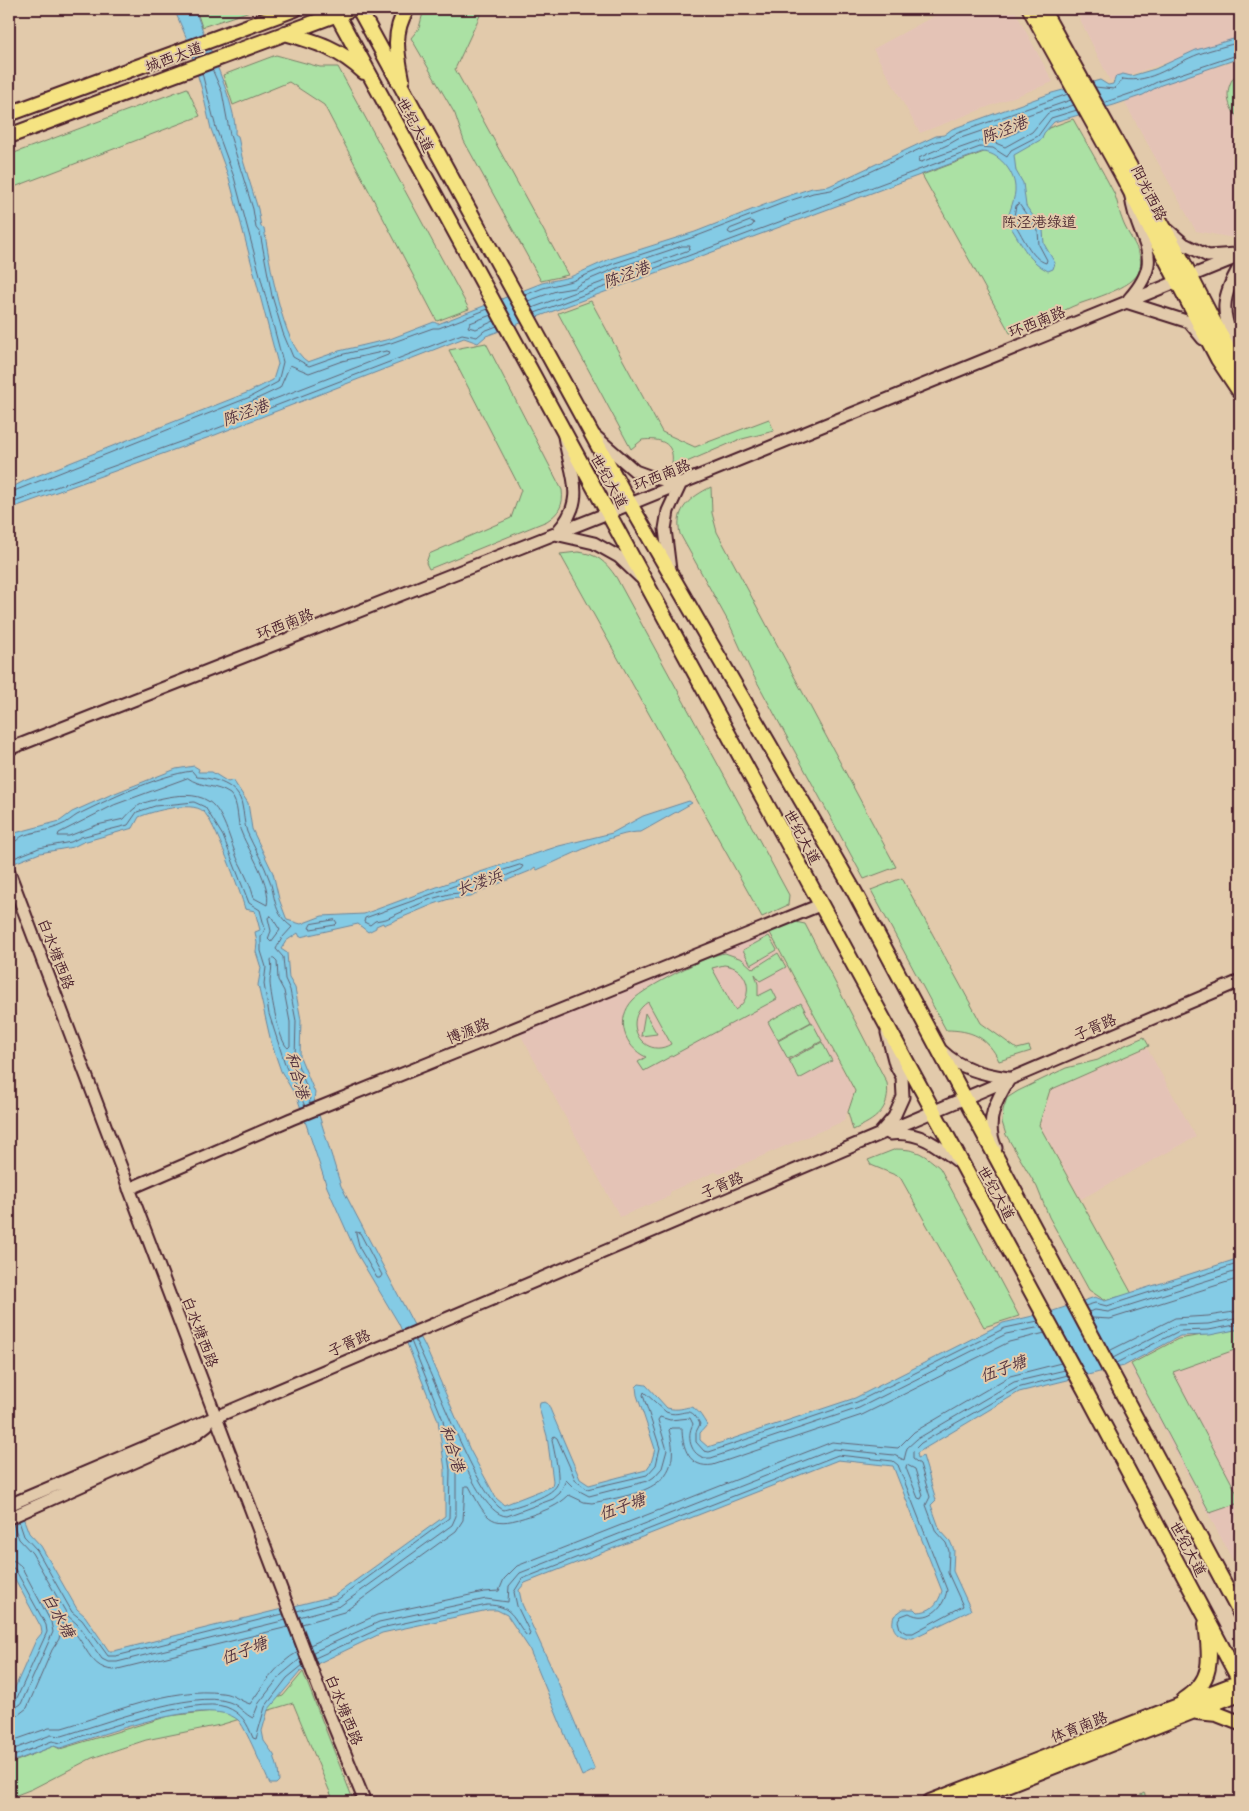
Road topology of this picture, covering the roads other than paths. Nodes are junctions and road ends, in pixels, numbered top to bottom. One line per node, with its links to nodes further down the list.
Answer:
1 (295, 9): 8 (main road, 城西大道)
2 (351, 9): 7 (main road, 城西大道)
3 (359, 9): 12 (main road, 世纪大道)
4 (407, 9): 12 (main road)
5 (1030, 9): 11 (main road, 阳光西路)
6 (1042, 9): 11 (main road)
7 (335, 12): 9 (main road, 城西大道); 10 (main road, 世纪大道)
8 (274, 13): 13 (main road, 城西大道)
9 (285, 33): 10 (main road); 15 (main road, 城西大道)
10 (372, 80): 26 (main road, 世纪大道)
11 (1076, 81): 14 (main road, 阳光西路)
12 (406, 94): 27 (main road, 世纪大道)
13 (9, 114)
14 (1096, 117): 16 (main road, 阳光西路); 17 (main road, 阳光西路)
15 (9, 136)
16 (1130, 192): 20 (main road, 阳光西路); 21 (street)
17 (1162, 224): 18 (street); 20 (main road, 阳光西路)
18 (1240, 255): 20 (street, 环西南路)
19 (1240, 266): 23 (street)
20 (1184, 280): 21 (street, 环西南路); 22 (main road, 阳光西路); 24 (main road, 阳光西路)
21 (1126, 302): 22 (street); 28 (street, 环西南路)
22 (1218, 359): 25 (main road, 阳光西路)
23 (1240, 366)
24 (1240, 373)
25 (1240, 392)
26 (563, 430): 30 (main road, 世纪大道); 31 (street)
27 (590, 431): 28 (street); 29 (main road, 世纪大道)
28 (681, 483): 29 (street, 环西南路); 32 (street)
29 (630, 504): 30 (street, 环西南路); 32 (main road, 世纪大道)
30 (608, 513): 31 (street, 环西南路); 33 (main road, 世纪大道)
31 (555, 534): 33 (street); 34 (street, 环西南路)
32 (670, 573): 39 (main road, 世纪大道)
33 (647, 585): 36 (main road, 世纪大道)
34 (9, 749)
35 (9, 873): 46 (street, 白水塘西路)
36 (820, 905): 38 (main road, 世纪大道); 46 (street, 博源路)
37 (1240, 981): 40 (street, 子胥路)
38 (883, 1020): 42 (main road, 世纪大道); 43 (street)
39 (936, 1046): 40 (street); 41 (main road, 世纪大道)
40 (1010, 1078): 41 (street, 子胥路); 45 (street)
41 (964, 1098): 42 (street, 子胥路); 45 (main road, 世纪大道)
42 (933, 1112): 43 (street, 子胥路); 44 (main road, 世纪大道)
43 (878, 1135): 44 (street); 47 (street, 子胥路)
44 (962, 1165): 51 (main road, 世纪大道)
45 (1009, 1181): 50 (main road, 世纪大道)
46 (129, 1188): 47 (street, 白水塘西路)
47 (216, 1418): 48 (street, 子胥路); 57 (street, 白水塘西路)
48 (15, 1507): 49 (street, 子胥路)
49 (9, 1518)
50 (1240, 1613)
51 (1205, 1616): 52 (main road, 世纪大道); 54 (main road)
52 (1240, 1682): 54 (main road, 体育南路)
53 (1240, 1693): 55 (main road, 体育南路)
54 (1168, 1710): 58 (main road, 体育南路)
55 (1194, 1712): 56 (main road); 59 (main road, 体育南路)
56 (1240, 1723)
57 (365, 1802)
58 (930, 1802)
59 (963, 1802)

